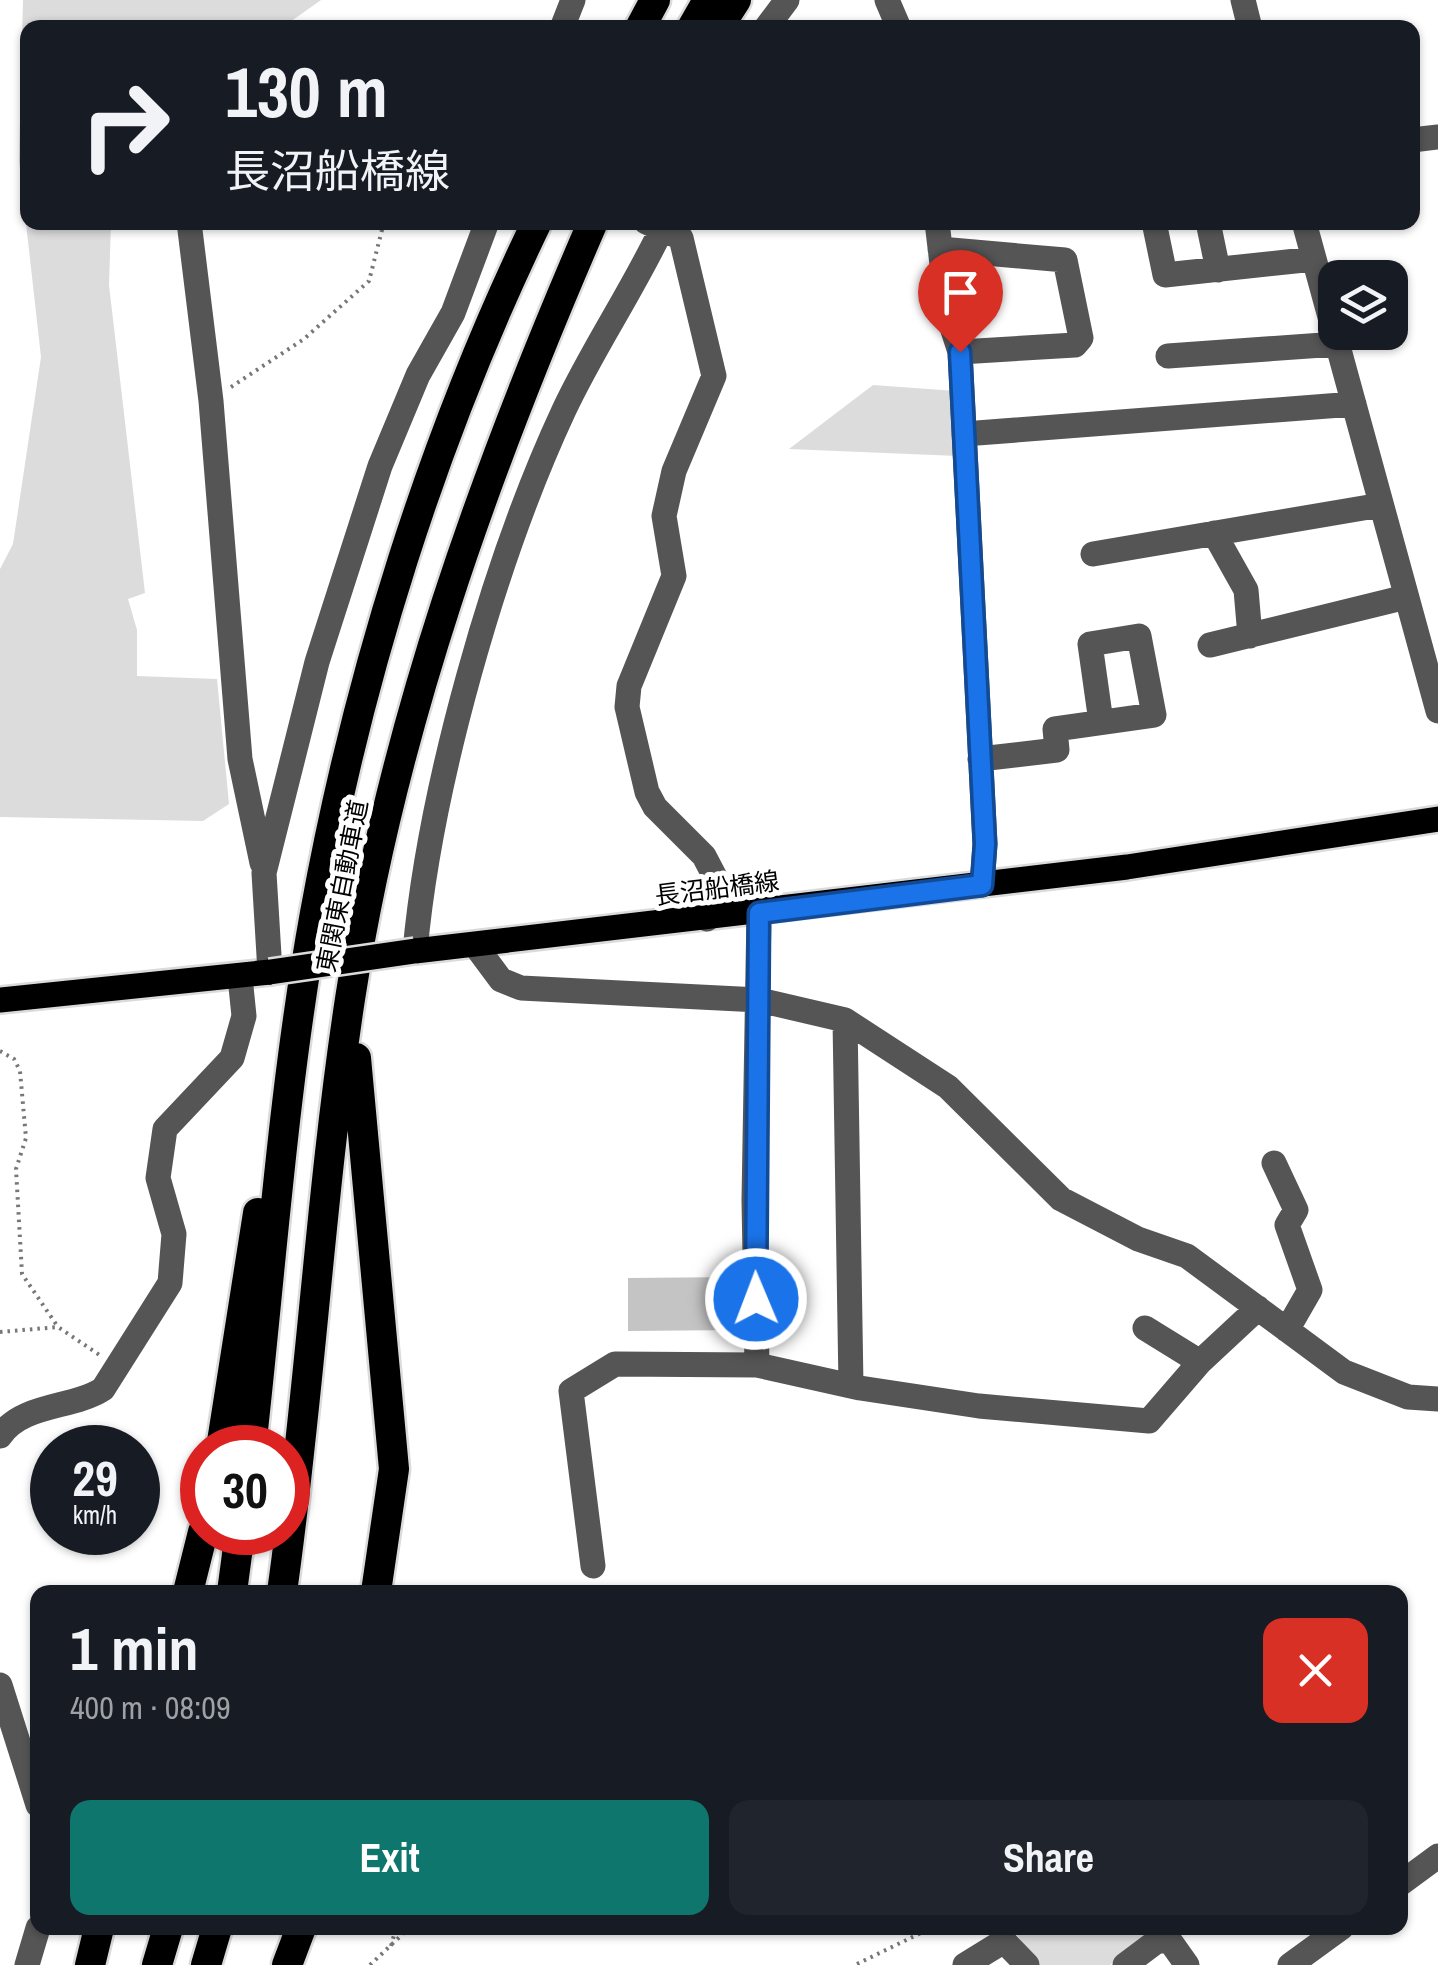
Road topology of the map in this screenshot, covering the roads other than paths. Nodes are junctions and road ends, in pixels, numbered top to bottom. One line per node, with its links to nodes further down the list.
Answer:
1 (191, 230): 33 (street)
2 (485, 230): 33 (street)
3 (534, 230): 44 (highway, 東関東自動車道)
4 (591, 230): 22 (highway, 東関東自動車道)
5 (605, 230): 22 (highway)
6 (655, 230): 38 (street)
7 (666, 230): 36 (street)
8 (938, 230): 12 (street)
9 (1156, 230): 14 (street)
10 (1210, 230): 14 (street)
11 (1306, 230): 13 (street)
12 (940, 249): 18 (street); 18 (street)
13 (1314, 259): 14 (street); 15 (street)
14 (1218, 270)
15 (1318, 274)
16 (1318, 345): 19 (street)
17 (1339, 350): 20 (street)
18 (960, 352): 21 (street)
19 (1168, 356)
20 (1354, 404): 21 (street); 23 (street)
21 (964, 434): 31 (street)
22 (503, 438): 42 (highway, 東関東自動車道)
23 (1381, 504): 24 (street); 26 (street)
24 (1214, 533): 25 (street); 27 (street)
25 (1093, 554)
26 (1406, 597): 27 (street); 29 (street)
27 (1250, 636): 28 (street)
28 (1210, 645)
29 (1438, 712)
30 (1101, 722): 31 (street)
31 (980, 759): 34 (street)
32 (1438, 820): 34 (main road, 長沼船橋線)
33 (264, 873): 39 (street)
34 (982, 885): 35 (main road, 長沼船橋線)
35 (759, 913): 36 (main road, 長沼船橋線); 43 (street)
36 (707, 919): 37 (main road, 長沼船橋線)
37 (475, 945): 38 (main road, 長沼船橋線); 43 (street)
38 (415, 951): 39 (main road, 長沼船橋線, bridge)
39 (270, 972): 40 (main road, 長沼船橋線)
40 (240, 976): 41 (main road, 長沼船橋線); 56 (street)
41 (0, 1000)
42 (350, 1000): 62 (highway, 東関東自動車道); 63 (highway)
43 (759, 1000): 45 (street); 51 (street)
44 (300, 1010): 54 (highway); 55 (highway, 東関東自動車道)
45 (844, 1020): 47 (street); 52 (street)
46 (1274, 1163): 49 (street)
47 (1258, 1308): 49 (street); 50 (street)
48 (1145, 1328): 50 (street)
49 (1287, 1330): 53 (street)
50 (1200, 1362): 52 (street)
51 (757, 1364): 52 (street); 59 (street)
52 (851, 1386)
53 (1438, 1400)
54 (225, 1425)
55 (254, 1425)
56 (0, 1436)
57 (197, 1555): 60 (highway)
58 (237, 1555): 61 (highway)
59 (593, 1566)
60 (190, 1585)
61 (233, 1585)
62 (283, 1585)
63 (377, 1585)
64 (0, 1685): 65 (street)
65 (30, 1779)
66 (1438, 1856): 67 (street)
67 (1408, 1878)
68 (36, 1935): 74 (street)
69 (97, 1935): 75 (highway)
70 (166, 1935): 76 (highway)
71 (215, 1935): 77 (highway)
72 (298, 1935): 78 (highway)
73 (1331, 1935): 83 (street)
74 (26, 1965)
75 (90, 1965)
76 (158, 1965)
77 (206, 1965)
78 (287, 1965)
79 (965, 1965): 80 (street)
80 (1027, 1965)
81 (1125, 1965): 82 (street)
82 (1187, 1965)
83 (1290, 1965)

